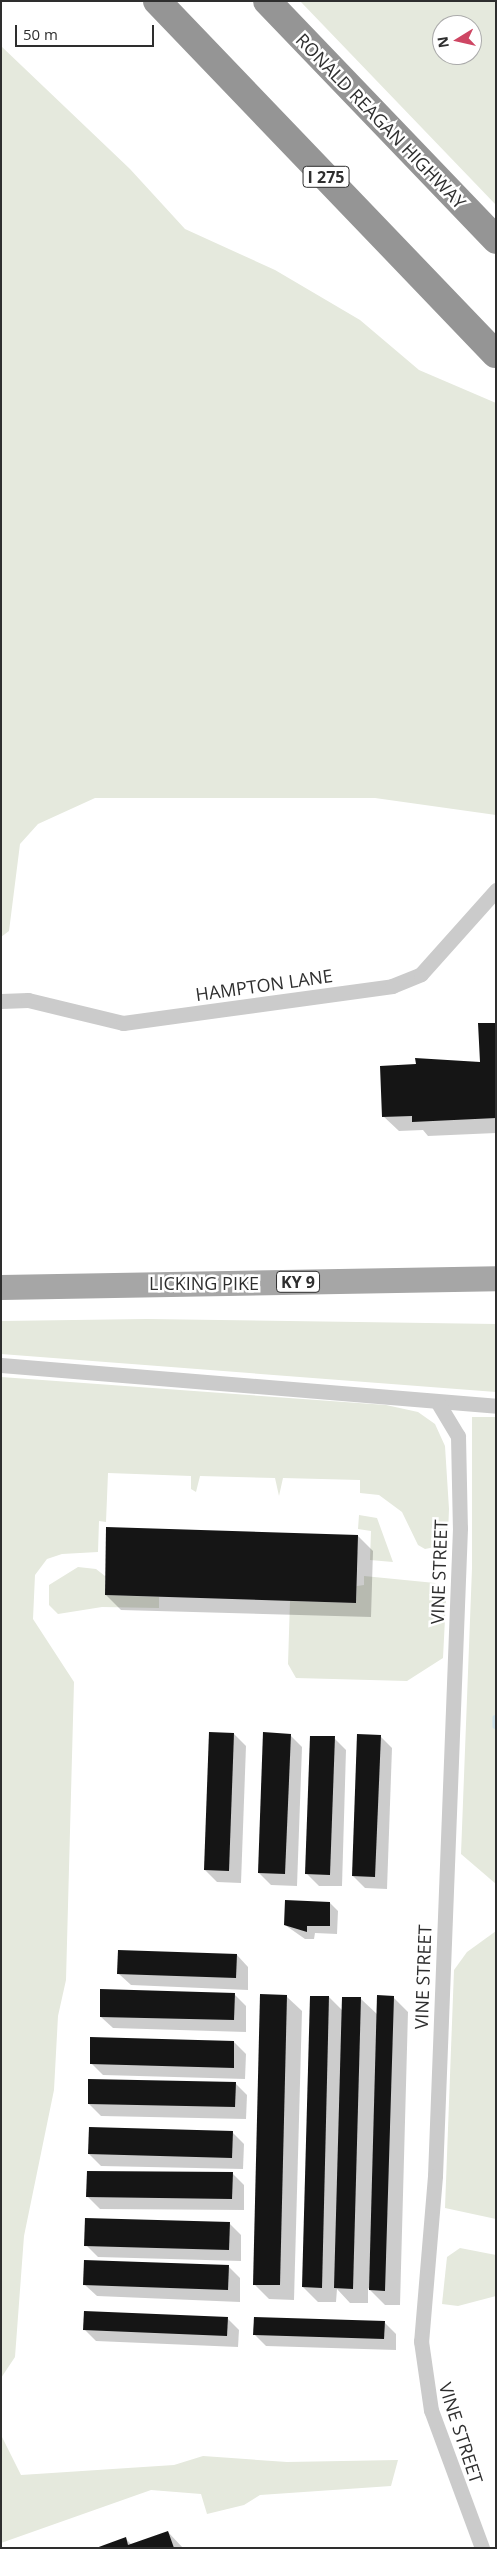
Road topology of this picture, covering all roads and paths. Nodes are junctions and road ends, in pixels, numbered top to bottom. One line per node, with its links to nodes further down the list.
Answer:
1 (157, 1): 4 (highway, I 275)
2 (267, 1): 3 (highway, RONALD REAGAN HIGHWAY)
3 (496, 240)
4 (496, 354)
5 (496, 890): 6 (street, HAMPTON LANE)
6 (1, 1001)
7 (496, 1278): 8 (main road, LICKING PIKE / KY 9)
8 (1, 1287)
9 (1, 1366): 10 (street)
10 (438, 1403): 11 (street); 12 (street, VINE STREET)
11 (496, 1406)
12 (482, 2548)

